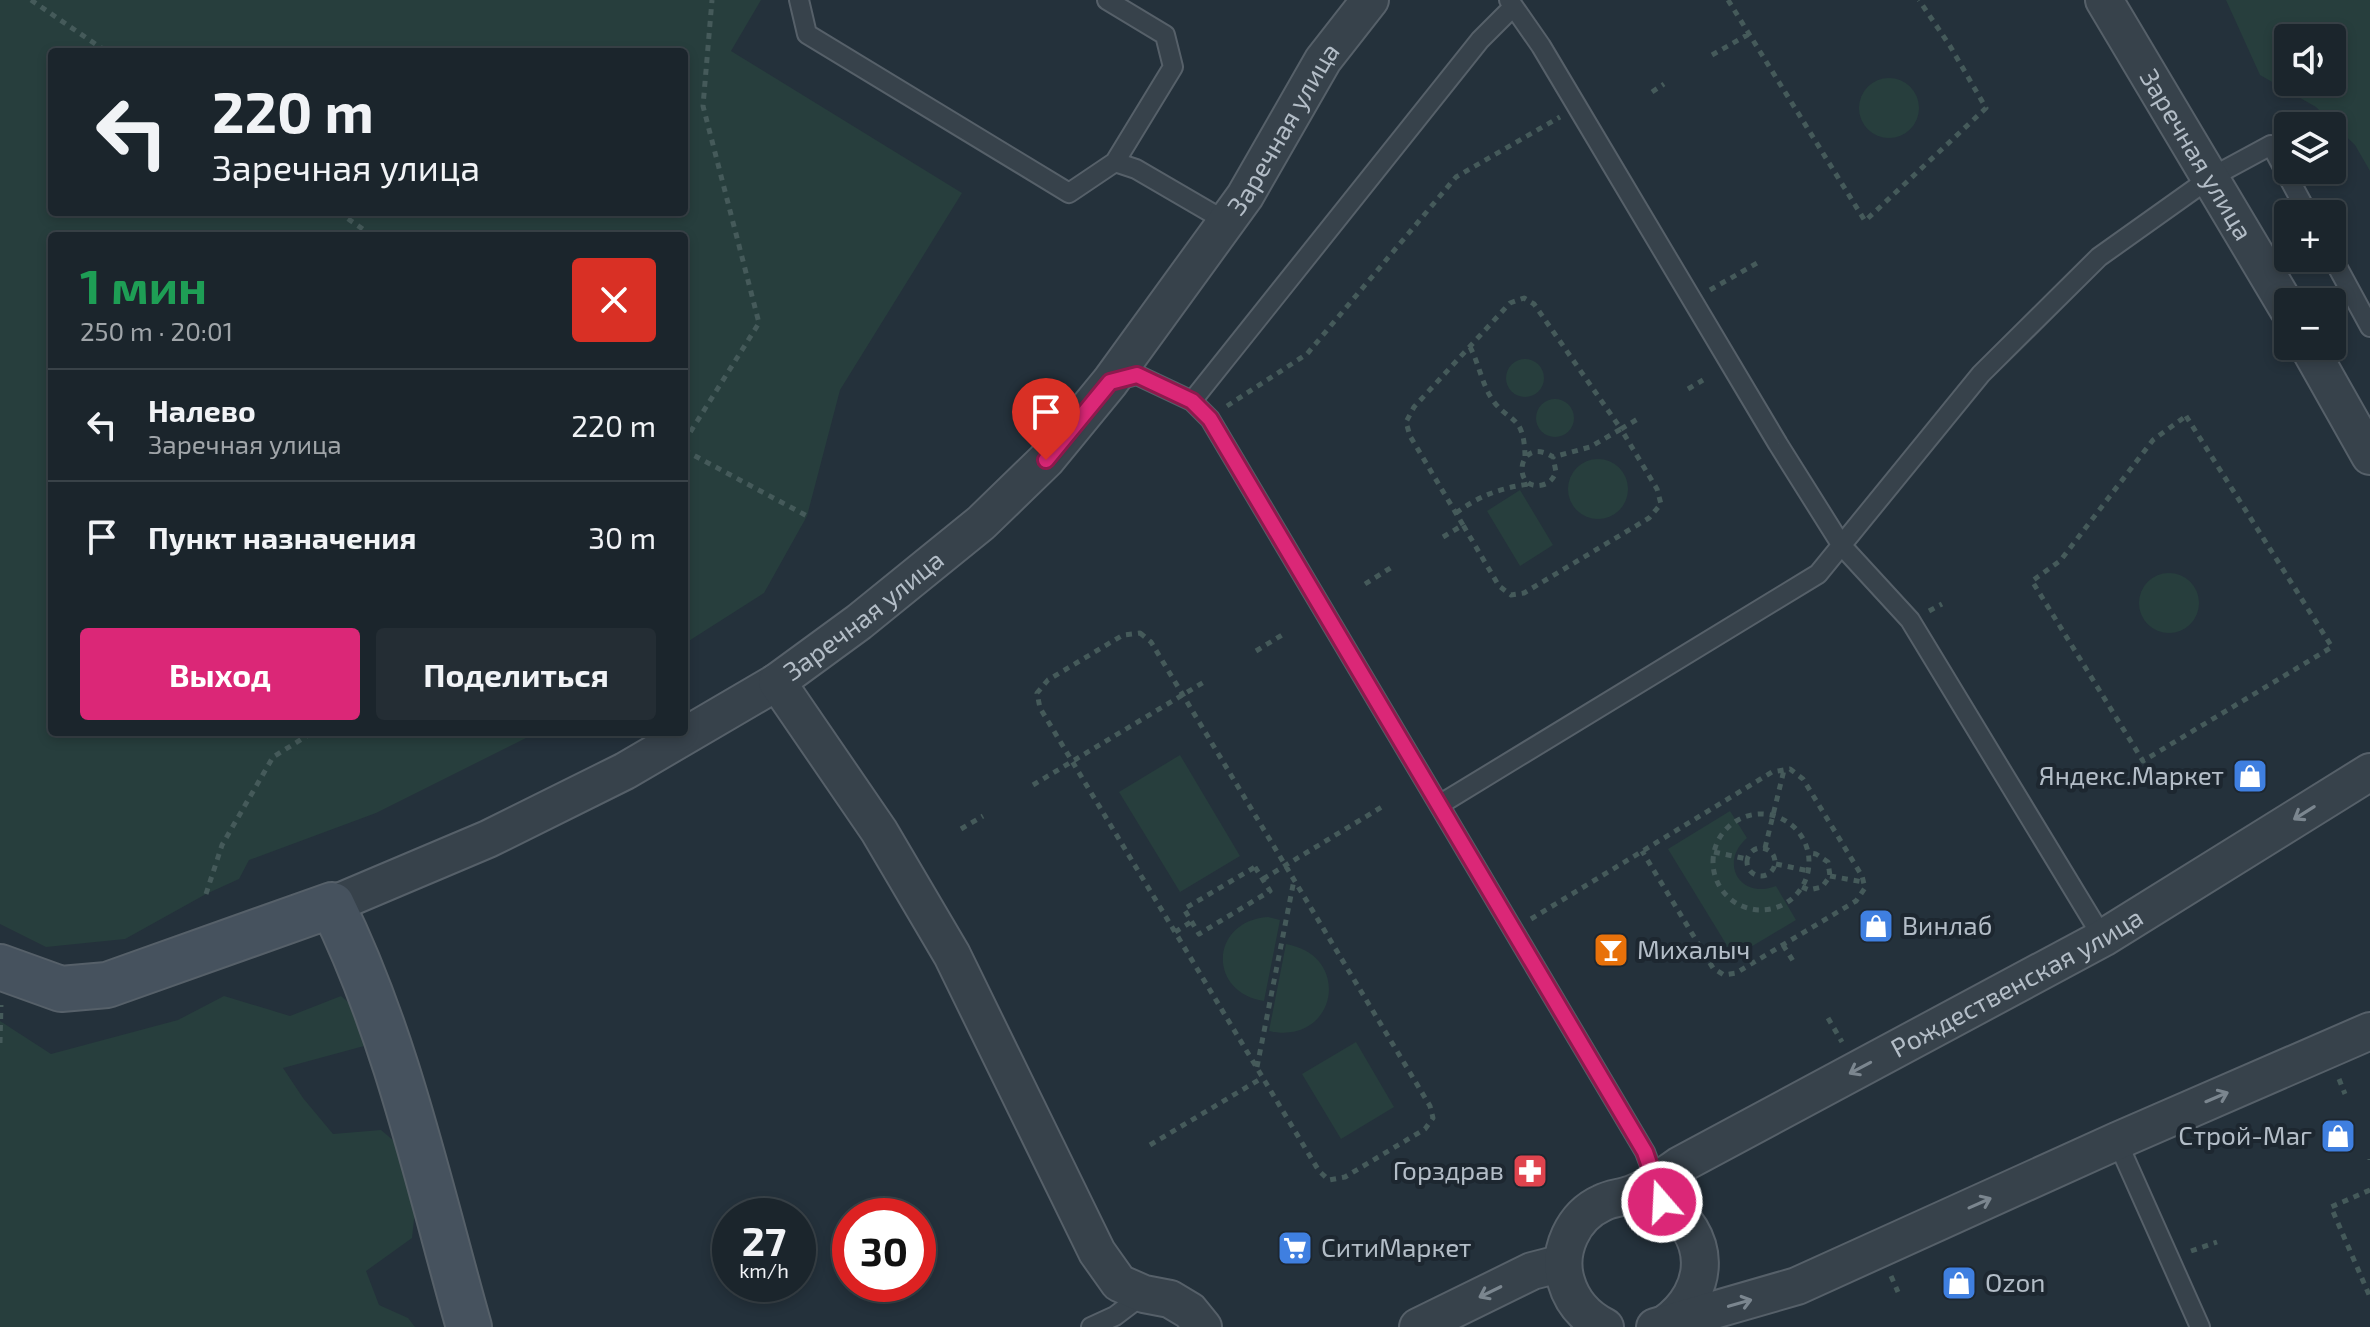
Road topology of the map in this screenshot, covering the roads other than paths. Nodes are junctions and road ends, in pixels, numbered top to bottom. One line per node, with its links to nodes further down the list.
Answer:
1 (799, 0): 6 (lane)
2 (1107, 0): 6 (lane)
3 (1370, 0): 9 (street, Заречная улица)
4 (2104, 0): 7 (street, Заречная улица)
5 (1511, 4): 15 (lane); 17 (lane)
6 (1115, 162): 9 (lane)
7 (2210, 178): 8 (lane); 11 (street, Заречная улица); 17 (lane)
8 (2300, 200)
9 (1227, 222): 14 (street, Заречная улица)
10 (2340, 272): 12 (lane)
11 (2275, 288)
12 (2370, 327)
13 (2316, 360): 16 (street)
14 (1110, 382): 15 (lane); 18 (street, Заречная улица)
15 (1192, 401): 22 (lane)
16 (2370, 456)
17 (1842, 546): 22 (lane); 24 (lane)
18 (777, 682): 19 (street); 30 (street, Заречная улица)
19 (688, 734)
20 (685, 736): 23 (street)
21 (2370, 772): 24 (street, Рождественская улица, one-way to 24)
22 (1439, 805): 28 (lane)
23 (332, 905): 25 (street); 32 (street)
24 (2103, 938): 28 (street, Рождественская улица, one-way to 28)
25 (0, 967)
26 (2370, 1031): 27 (street, one-way to 26)
27 (2117, 1141): 31 (street, one-way to 27); 37 (lane)
28 (1656, 1181): 29 (street, Рождественская улица); 31 (street)
29 (1563, 1263): 35 (street, one-way to 35); 36 (street)
30 (1144, 1294): 33 (lane); 34 (street, Заречная улица)
31 (1662, 1326)
32 (469, 1327)
33 (1091, 1327)
34 (1203, 1327)
35 (1418, 1327)
36 (1603, 1327)
37 (2200, 1327)

